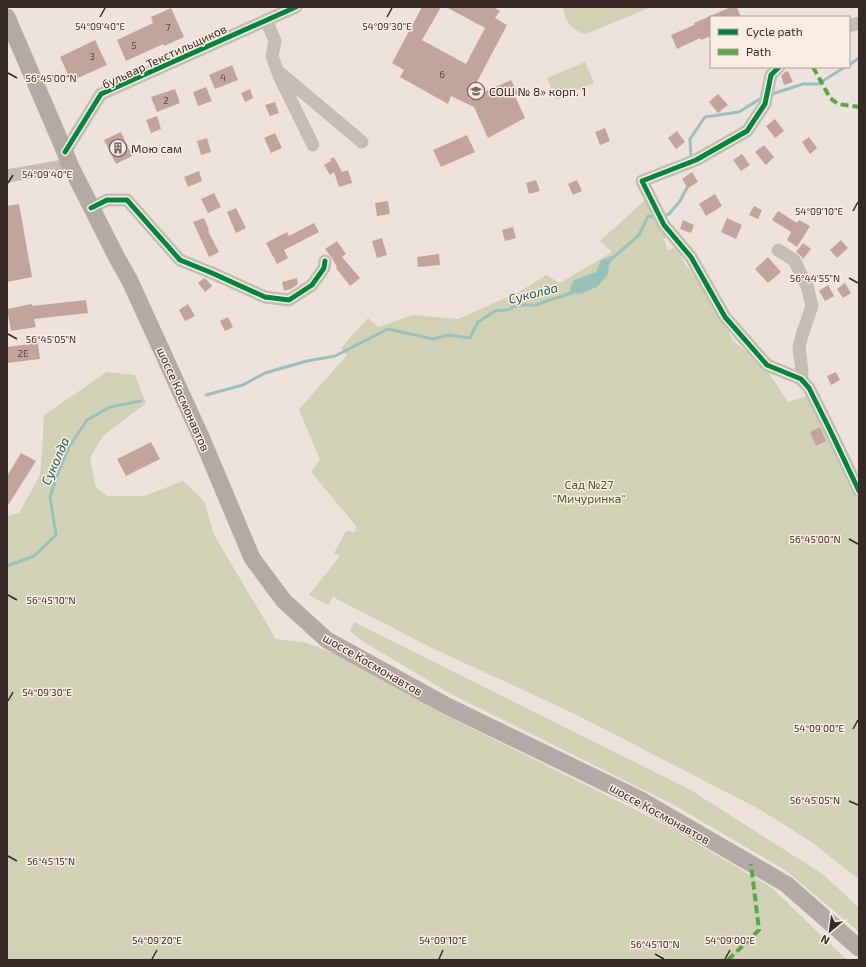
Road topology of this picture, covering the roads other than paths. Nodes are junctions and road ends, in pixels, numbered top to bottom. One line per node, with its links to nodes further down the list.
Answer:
1 (296, 7): 3 (street, бульвар Текстильщиков)
2 (7, 17): 8 (main road, шоссе Космонавтов)
3 (266, 20): 5 (street); 8 (street, бульвар Текстильщиков)
4 (778, 68): 13 (street)
5 (277, 71): 6 (street); 7 (street)
6 (362, 142)
7 (313, 145)
8 (68, 159): 9 (street); 10 (main road, шоссе Космонавтов)
9 (7, 176)
10 (91, 208): 12 (street); 15 (main road, шоссе Космонавтов)
11 (778, 250): 13 (street)
12 (325, 261)
13 (801, 379): 14 (street)
14 (859, 491)
15 (859, 948)

